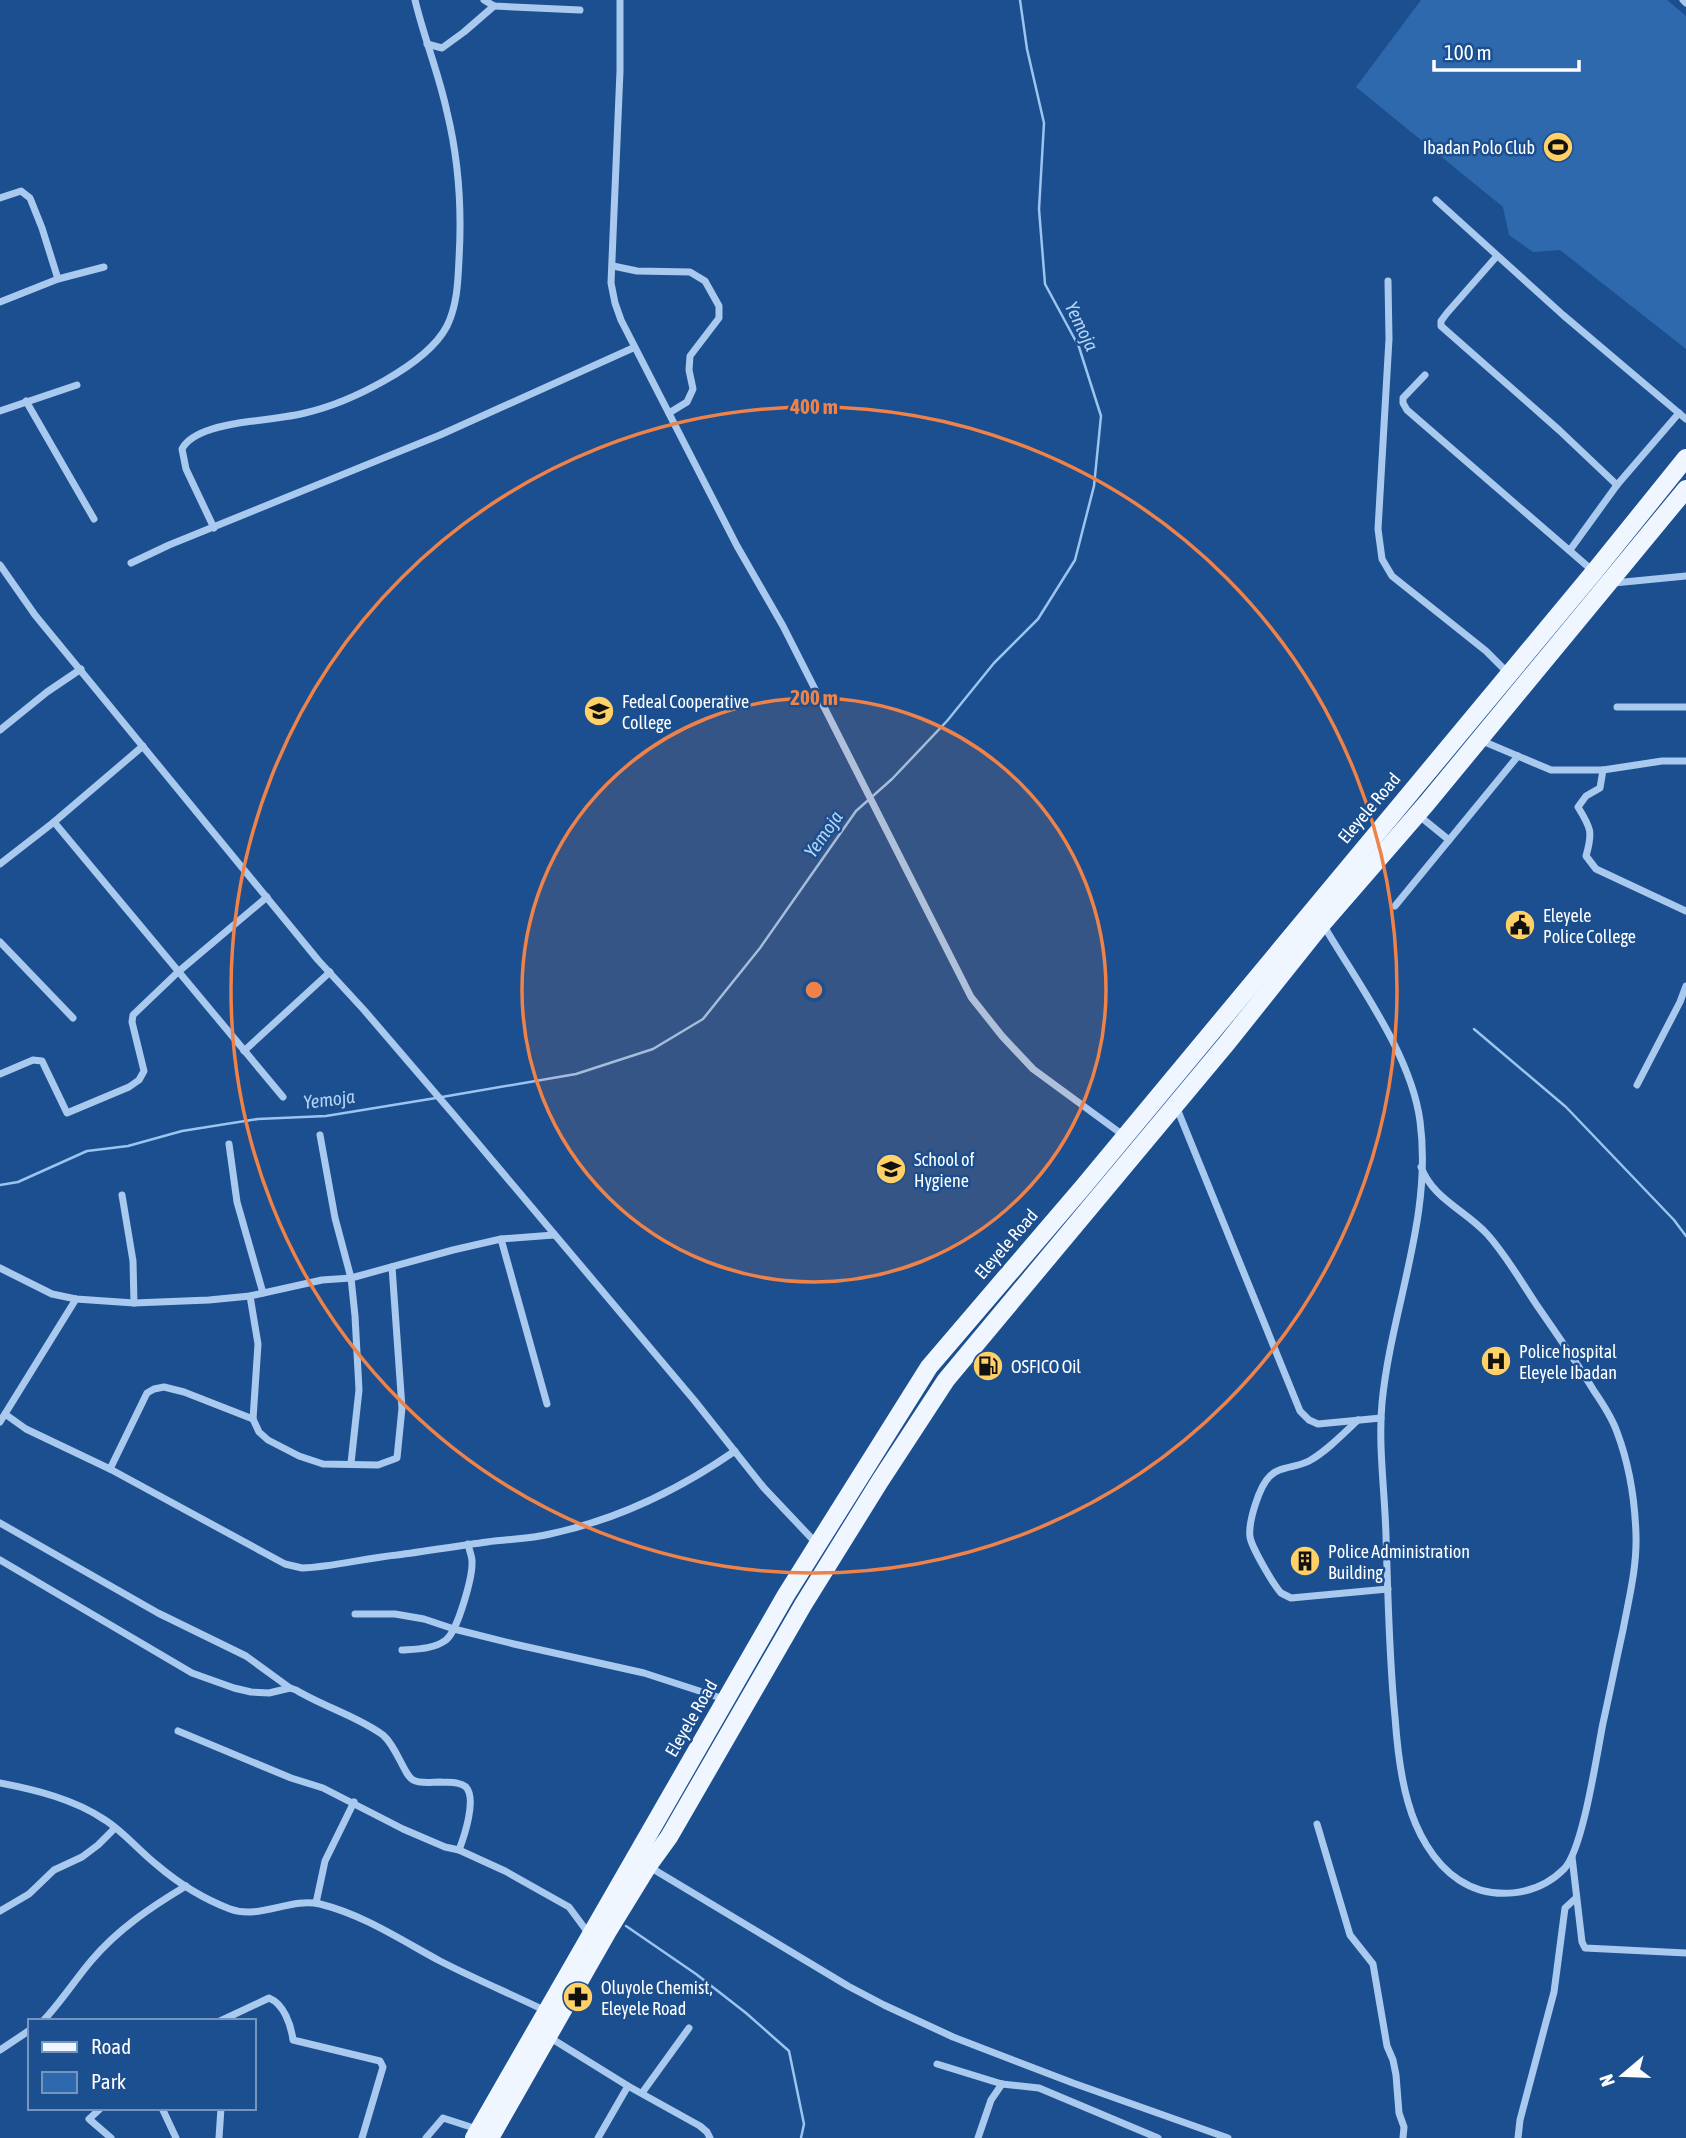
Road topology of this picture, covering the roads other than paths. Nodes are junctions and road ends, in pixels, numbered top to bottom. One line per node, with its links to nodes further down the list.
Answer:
1 (415, 0): 6 (street)
2 (484, 0): 4 (street)
3 (620, 0): 10 (street)
4 (494, 6): 5 (street); 6 (street)
5 (580, 10)
6 (427, 44): 27 (street)
7 (0, 198): 12 (street)
8 (1436, 200): 9 (street)
9 (1497, 256): 21 (street); 24 (street)
10 (613, 266): 15 (street); 20 (street)
11 (104, 267): 12 (street)
12 (58, 279): 14 (street)
13 (1388, 281): 35 (street)
14 (0, 302)
15 (633, 348): 20 (street); 27 (street)
16 (1425, 375): 28 (street)
17 (77, 385): 18 (street)
18 (26, 401): 19 (street); 26 (street)
19 (0, 411)
20 (669, 413): 64 (street)
21 (1679, 413): 22 (street); 24 (street)
22 (1686, 419)
23 (1686, 458): 31 (main road, Eleyele Road)
24 (1617, 485): 28 (street)
25 (1686, 489): 33 (main road, Eleyele Road)
26 (94, 519)
27 (214, 528): 29 (street)
28 (1570, 550): 31 (street)
29 (131, 563)
30 (0, 565): 34 (street)
31 (1594, 572): 35 (main road, Eleyele Road)
32 (1686, 576): 33 (street)
33 (1609, 584): 39 (main road, Eleyele Road)
34 (81, 669): 38 (street); 40 (street)
35 (1508, 673): 51 (main road, Eleyele Road)
36 (1617, 707): 37 (street)
37 (1686, 707)
38 (0, 730)
39 (1479, 739): 41 (street); 44 (main road, Eleyele Road)
40 (143, 746): 45 (street); 48 (street)
41 (1518, 756): 43 (street); 46 (street)
42 (1686, 761): 43 (street)
43 (1603, 769): 50 (street)
44 (1417, 814): 46 (street); 51 (main road, Eleyele Road)
45 (54, 822): 47 (street); 53 (street)
46 (1449, 840): 49 (street)
47 (0, 864)
48 (267, 897): 53 (street); 54 (street)
49 (1395, 906)
50 (1686, 911)
51 (1318, 916): 62 (main road, Eleyele Road); 64 (main road, Eleyele Road); 66 (street)
52 (0, 942): 57 (street)
53 (178, 972): 58 (street); 59 (street)
54 (330, 972): 58 (street); 68 (street)
55 (1686, 986): 56 (street)
56 (1683, 1003): 60 (street)
57 (73, 1018)
58 (244, 1051): 61 (street)
59 (0, 1074)
60 (1637, 1085)
61 (283, 1097)
62 (1175, 1105): 78 (main road, Eleyele Road); 83 (street)
63 (320, 1135): 72 (street)
64 (1124, 1136): 77 (main road, Eleyele Road)
65 (229, 1144): 73 (street)
66 (1421, 1167): 81 (street); 104 (street)
67 (122, 1195): 76 (street)
68 (554, 1235): 69 (street); 85 (street)
69 (501, 1239): 70 (street); 79 (street)
70 (392, 1267): 72 (street); 86 (street)
71 (0, 1268): 75 (street)
72 (351, 1278): 73 (street); 86 (street)
73 (262, 1293): 74 (street)
74 (250, 1296): 76 (street); 82 (street)
75 (75, 1299): 76 (street); 80 (street)
76 (135, 1303)
77 (929, 1367): 78 (main road); 90 (main road, Eleyele Road)
78 (946, 1380): 105 (main road, Eleyele Road)
79 (547, 1404)
80 (5, 1414): 84 (street); 87 (street)
81 (1381, 1418): 83 (street); 92 (street)
82 (253, 1419): 86 (street); 87 (street)
83 (1358, 1420): 92 (street)
84 (0, 1422)
85 (735, 1451): 89 (street); 90 (street)
86 (351, 1463)
87 (110, 1469): 89 (street)
88 (0, 1523): 96 (street)
89 (468, 1545): 94 (street)
90 (818, 1545): 97 (main road, Eleyele Road)
91 (0, 1560): 96 (street)
92 (1388, 1589): 104 (street)
93 (355, 1614): 94 (street)
94 (454, 1629): 95 (street); 97 (street)
95 (402, 1650)
96 (290, 1688): 103 (street)
97 (726, 1699): 105 (main road, Eleyele Road)
98 (178, 1731): 100 (street)
99 (0, 1783): 102 (street)
100 (354, 1802): 103 (street); 108 (street)
101 (1317, 1824): 137 (street)
102 (115, 1828): 106 (street); 109 (street)
103 (459, 1850): 110 (street)
104 (1572, 1857): 107 (street)
105 (638, 1868): 110 (main road, Eleyele Road); 136 (street)
106 (186, 1886): 108 (street); 113 (street)
107 (1576, 1898): 111 (street); 138 (street)
108 (316, 1903): 112 (street)
109 (0, 1912)
110 (598, 1930): 112 (main road, Eleyele Road); 117 (main road, Eleyele Road)
111 (1686, 1953)
112 (546, 2011): 126 (main road, Eleyele Road)
113 (45, 2019)
114 (224, 2019): 130 (street)
115 (689, 2028): 122 (street)
116 (28, 2031): 118 (street)
117 (548, 2037): 121 (street); 126 (main road, Eleyele Road)
118 (0, 2050)
119 (937, 2063): 120 (street)
120 (1002, 2084): 134 (street); 135 (street)
121 (628, 2087): 122 (street); 132 (street)
122 (642, 2093): 133 (street)
123 (99, 2110): 127 (street)
124 (163, 2110): 128 (street)
125 (221, 2110): 129 (street)
126 (481, 2135): 131 (street)
127 (111, 2138)
128 (176, 2138)
129 (219, 2138)
130 (362, 2138)
131 (426, 2138)
132 (598, 2138)
133 (710, 2138)
134 (978, 2138)
135 (1158, 2138)
136 (1228, 2138)
137 (1403, 2138)
138 (1518, 2138)

